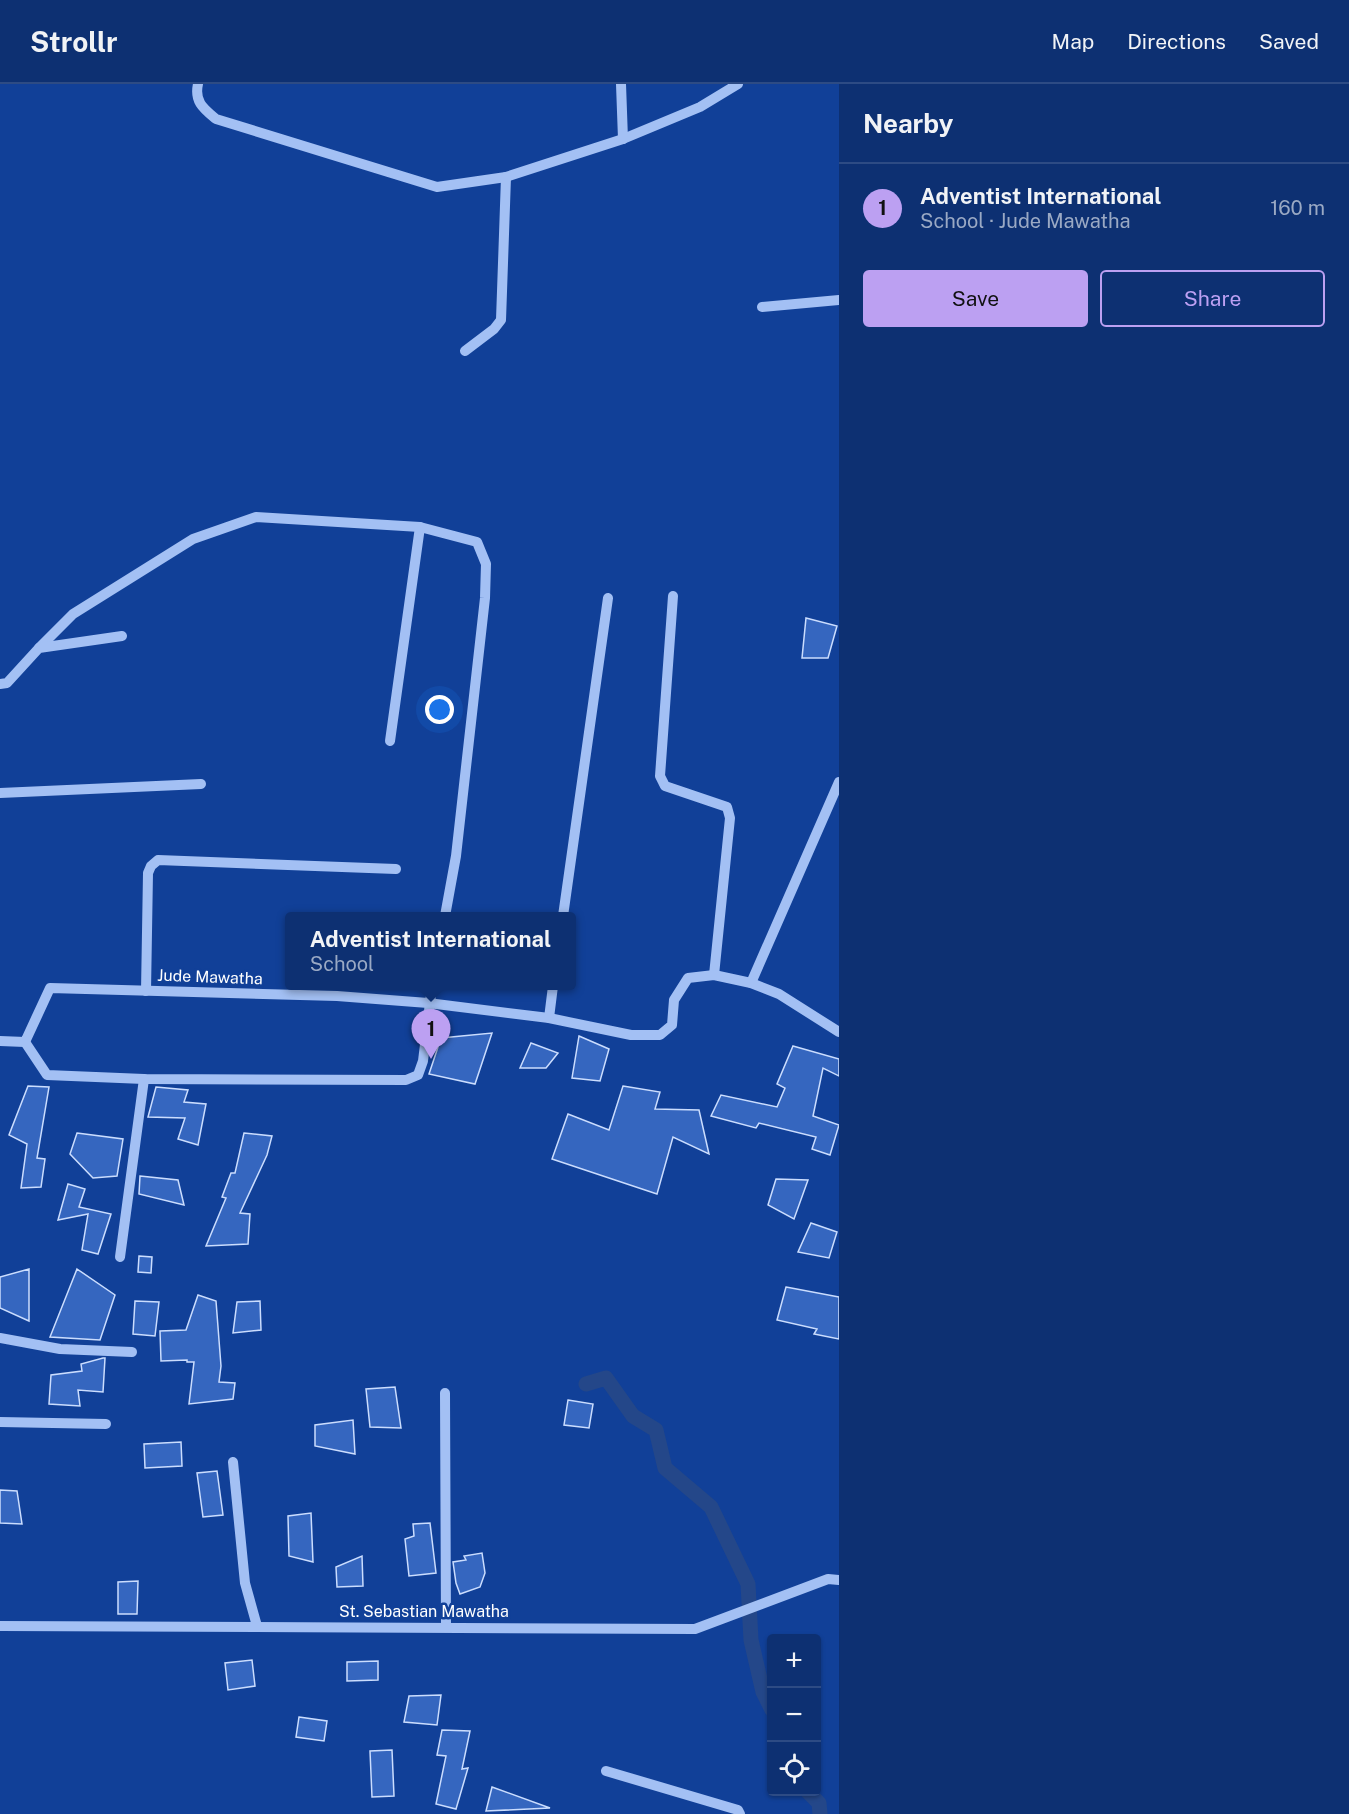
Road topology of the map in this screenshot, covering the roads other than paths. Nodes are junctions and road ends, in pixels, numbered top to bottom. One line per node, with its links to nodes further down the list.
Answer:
1 (198, 84): 5 (street)
2 (621, 84): 4 (street)
3 (738, 84): 4 (street)
4 (623, 139): 5 (street)
5 (506, 177): 8 (street)
6 (839, 300): 7 (street)
7 (762, 307)
8 (465, 351)
9 (420, 527): 13 (street); 15 (street); 20 (street)
10 (674, 596): 22 (street)
11 (608, 598): 21 (street)
12 (122, 636): 13 (street)
13 (39, 648): 14 (street)
14 (0, 684)
15 (390, 741)
16 (839, 782): 23 (street)
17 (201, 784): 18 (street)
18 (0, 793)
19 (396, 869): 26 (street)
20 (446, 912)
21 (564, 912)
22 (714, 975): 23 (street); 28 (street, Jude Mawatha)
23 (751, 983): 29 (street)
24 (431, 990): 27 (street)
25 (553, 990): 28 (street)
26 (146, 991): 27 (street, Jude Mawatha); 31 (street, Jude Mawatha)
27 (428, 1003): 28 (street, Jude Mawatha); 32 (street)
28 (549, 1018)
29 (839, 1032)
30 (0, 1041): 31 (street)
31 (25, 1042): 32 (street)
32 (144, 1078): 33 (street)
33 (120, 1257)
34 (0, 1338): 35 (street)
35 (132, 1352)
36 (445, 1393): 43 (street)
37 (0, 1422): 38 (street)
38 (106, 1424)
39 (233, 1462): 42 (street)
40 (839, 1580): 43 (street, St. Sebastian Mawatha)
41 (0, 1626): 42 (street, St. Sebastian Mawatha)
42 (257, 1626): 43 (street, St. Sebastian Mawatha)
43 (446, 1626)
44 (606, 1771): 45 (street)
45 (740, 1814)

